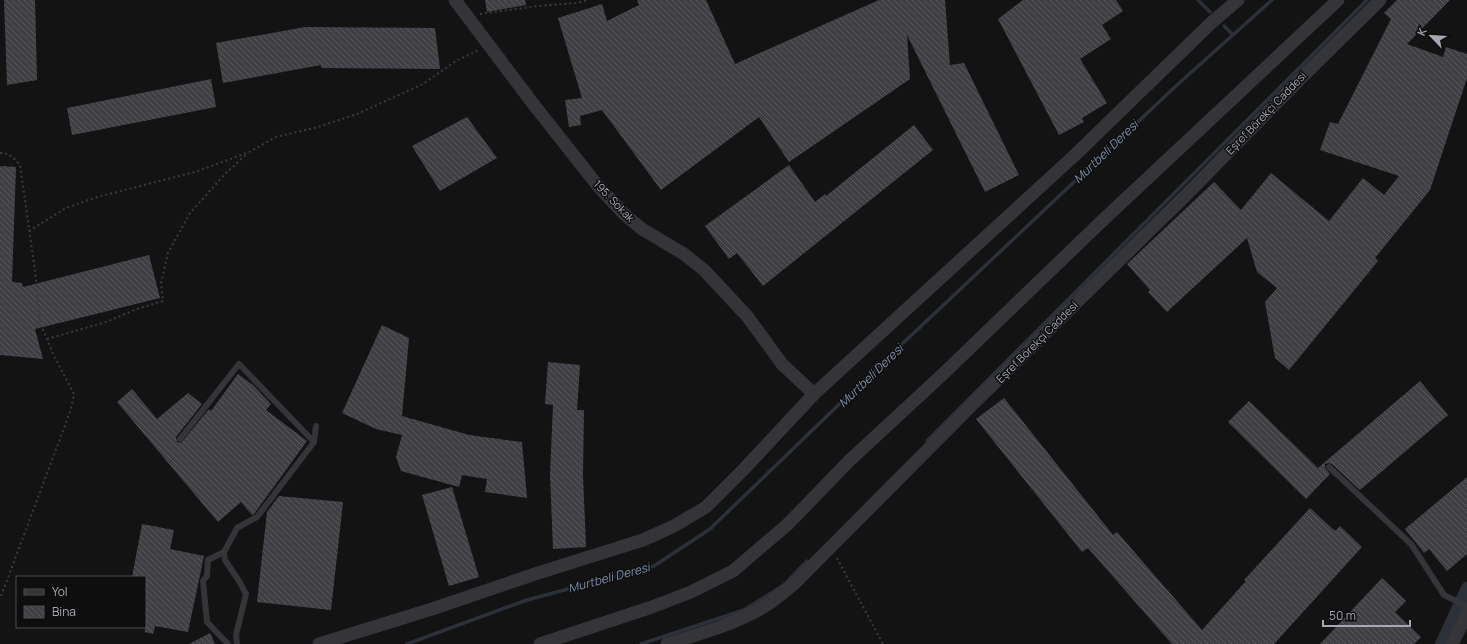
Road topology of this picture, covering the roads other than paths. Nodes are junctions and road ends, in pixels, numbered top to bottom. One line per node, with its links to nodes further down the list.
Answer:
1 (455, 0): 5 (street, 195. Sokak)
2 (1238, 0): 5 (street)
3 (1338, 0): 16 (street)
4 (1380, 0): 17 (street, Eşref Börekçi Caddesi)
5 (814, 394): 15 (street)
6 (316, 426): 8 (lane)
7 (180, 439): 8 (lane)
8 (314, 442): 10 (lane)
9 (1329, 467): 11 (lane)
10 (224, 552): 13 (lane); 14 (lane)
11 (1467, 606)
12 (1467, 614): 18 (street)
13 (228, 644)
14 (237, 644)
15 (319, 644)
16 (540, 644)
17 (667, 644)
18 (1452, 644)

